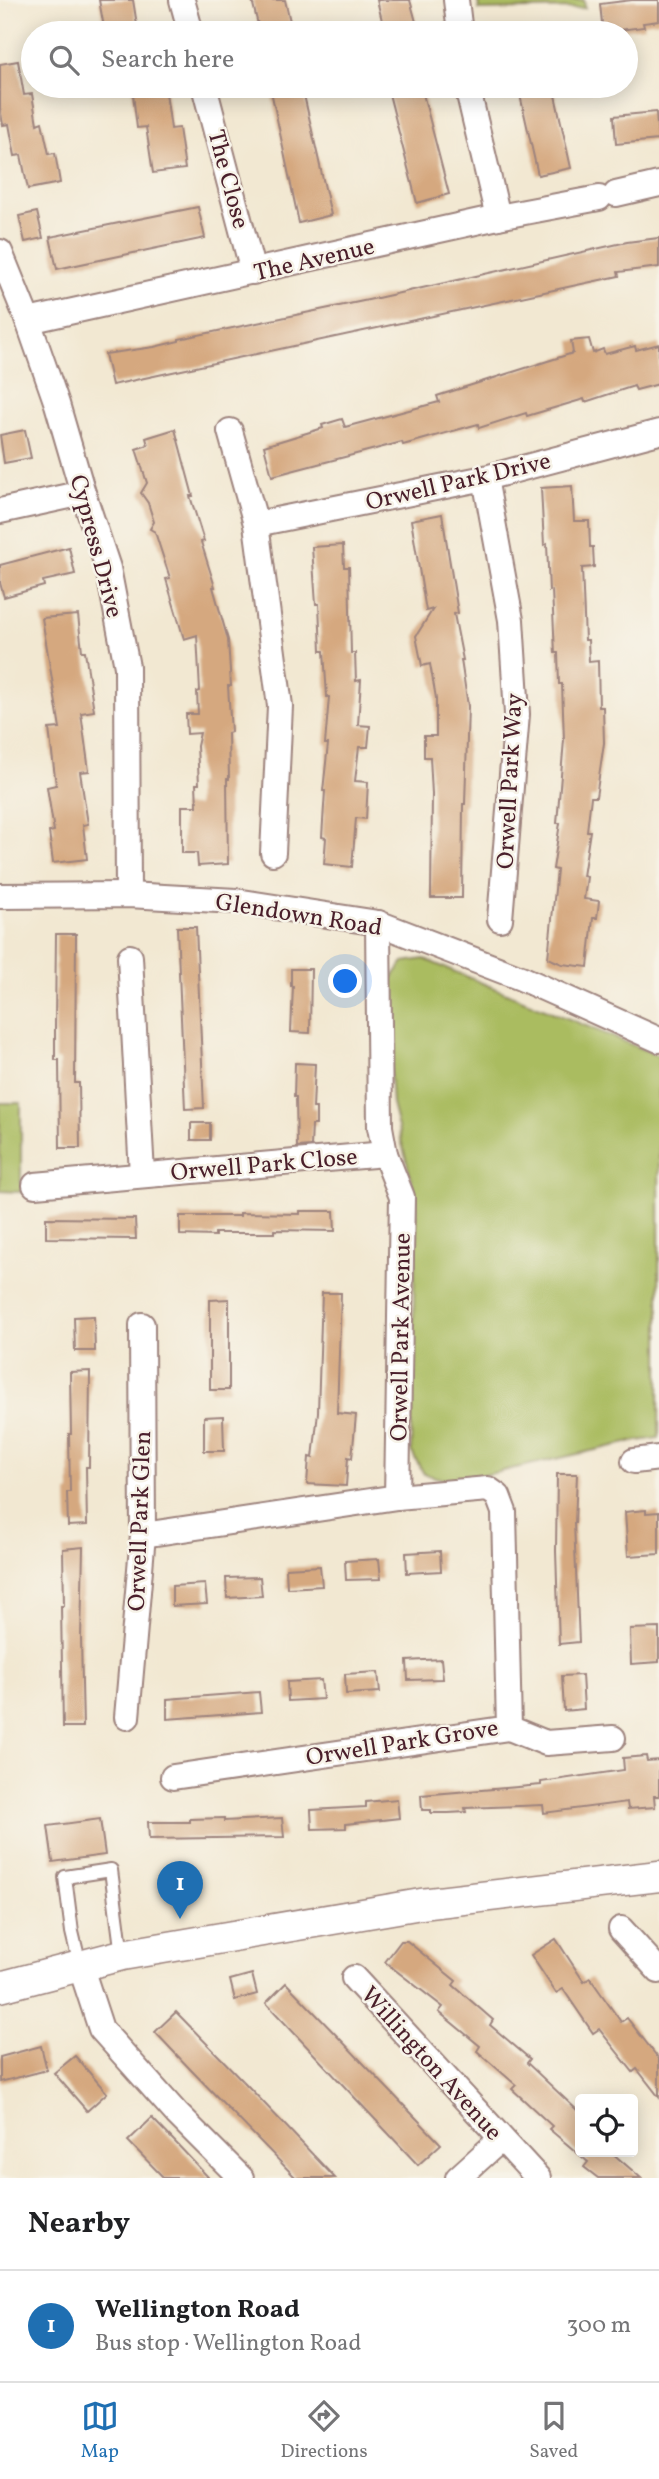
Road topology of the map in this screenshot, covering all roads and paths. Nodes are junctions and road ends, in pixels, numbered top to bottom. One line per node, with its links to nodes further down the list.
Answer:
1 (182, 0): 3 (street)
2 (456, 0): 4 (street)
3 (188, 21)
4 (459, 21)
5 (207, 98): 10 (street, The Close)
6 (470, 98): 8 (street)
7 (659, 184): 8 (street, The Avenue)
8 (498, 217): 10 (street, The Avenue)
9 (0, 252): 11 (street, Cypress Drive)
10 (253, 272): 11 (street, The Avenue)
11 (29, 321): 15 (street, Cypress Drive)
12 (230, 431): 17 (street)
13 (659, 432): 14 (street, Orwell Park Drive)
14 (485, 478): 17 (street, Orwell Park Drive); 21 (street, Orwell Park Way)
15 (83, 493): 16 (street); 19 (street, Cypress Drive)
16 (0, 511)
17 (256, 524): 18 (street)
18 (273, 853)
19 (128, 895): 20 (street, Glendown Road); 22 (street, Glendown Road)
20 (0, 896)
21 (500, 919)
22 (378, 923): 24 (street, Glendown Road); 25 (street, Orwell Park Avenue)
23 (130, 957): 26 (street, Orwell Park Close)
24 (659, 1040)
25 (385, 1154): 26 (street, Orwell Park Close); 31 (street, Orwell Park Avenue)
26 (142, 1174): 27 (street, Orwell Park Close)
27 (35, 1185)
28 (142, 1325): 32 (street, Orwell Park Glen)
29 (659, 1458): 30 (street)
30 (634, 1461)
31 (397, 1497): 32 (street); 34 (street, Orwell Park Grove)
32 (143, 1535): 33 (street, Orwell Park Glen)
33 (127, 1717)
34 (509, 1728): 35 (street); 36 (street, Orwell Park Grove)
35 (613, 1738)
36 (173, 1777)
37 (659, 1876): 39 (street)
38 (621, 1929): 41 (street)
39 (122, 1955): 40 (street); 40 (lane)
40 (80, 1965): 43 (street); 45 (street)
41 (659, 1971)
42 (354, 1978): 44 (street, Willington Avenue)
43 (0, 1987)
44 (501, 2139): 46 (street); 47 (street, Willington Avenue)
45 (241, 2178)
46 (458, 2178)
47 (538, 2178)

